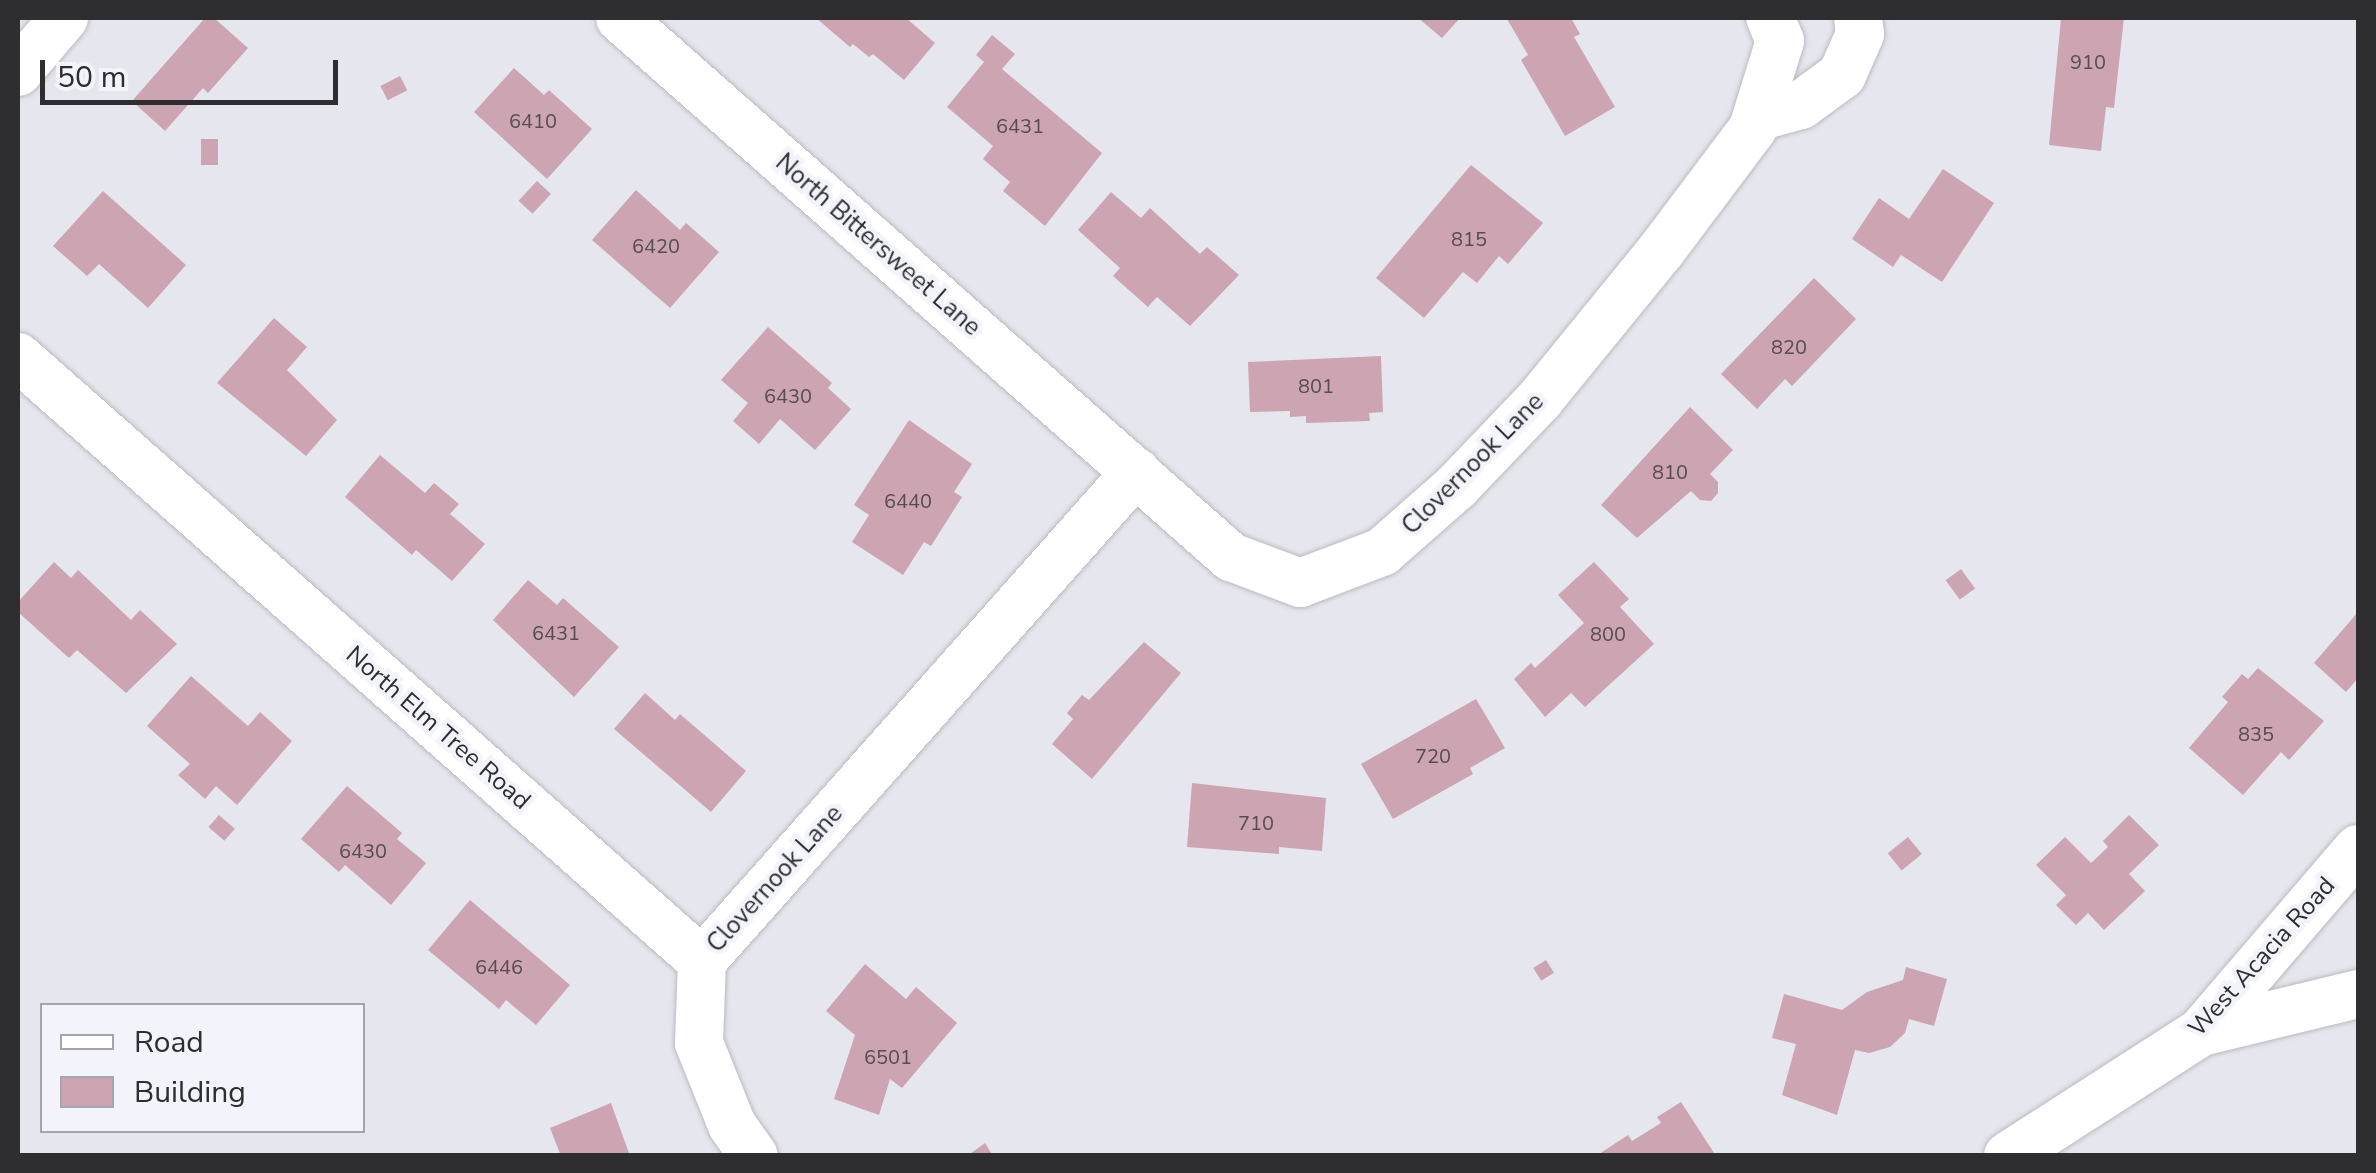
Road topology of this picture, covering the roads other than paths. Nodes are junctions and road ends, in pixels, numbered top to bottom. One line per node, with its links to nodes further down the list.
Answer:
1 (64, 18): 5 (street)
2 (620, 18): 8 (street, North Bittersweet Lane)
3 (1858, 18): 6 (street)
4 (1775, 29): 6 (street, Clovernook Lane)
5 (18, 72)
6 (1757, 117): 8 (street, Clovernook Lane)
7 (18, 357): 10 (street, North Elm Tree Road)
8 (1136, 472): 10 (street, Clovernook Lane)
9 (2358, 848): 12 (street, West Acacia Road)
10 (702, 961): 13 (street)
11 (2358, 994): 12 (street)
12 (2201, 1032): 14 (street, West Acacia Road)
13 (754, 1156)
14 (2008, 1156)

